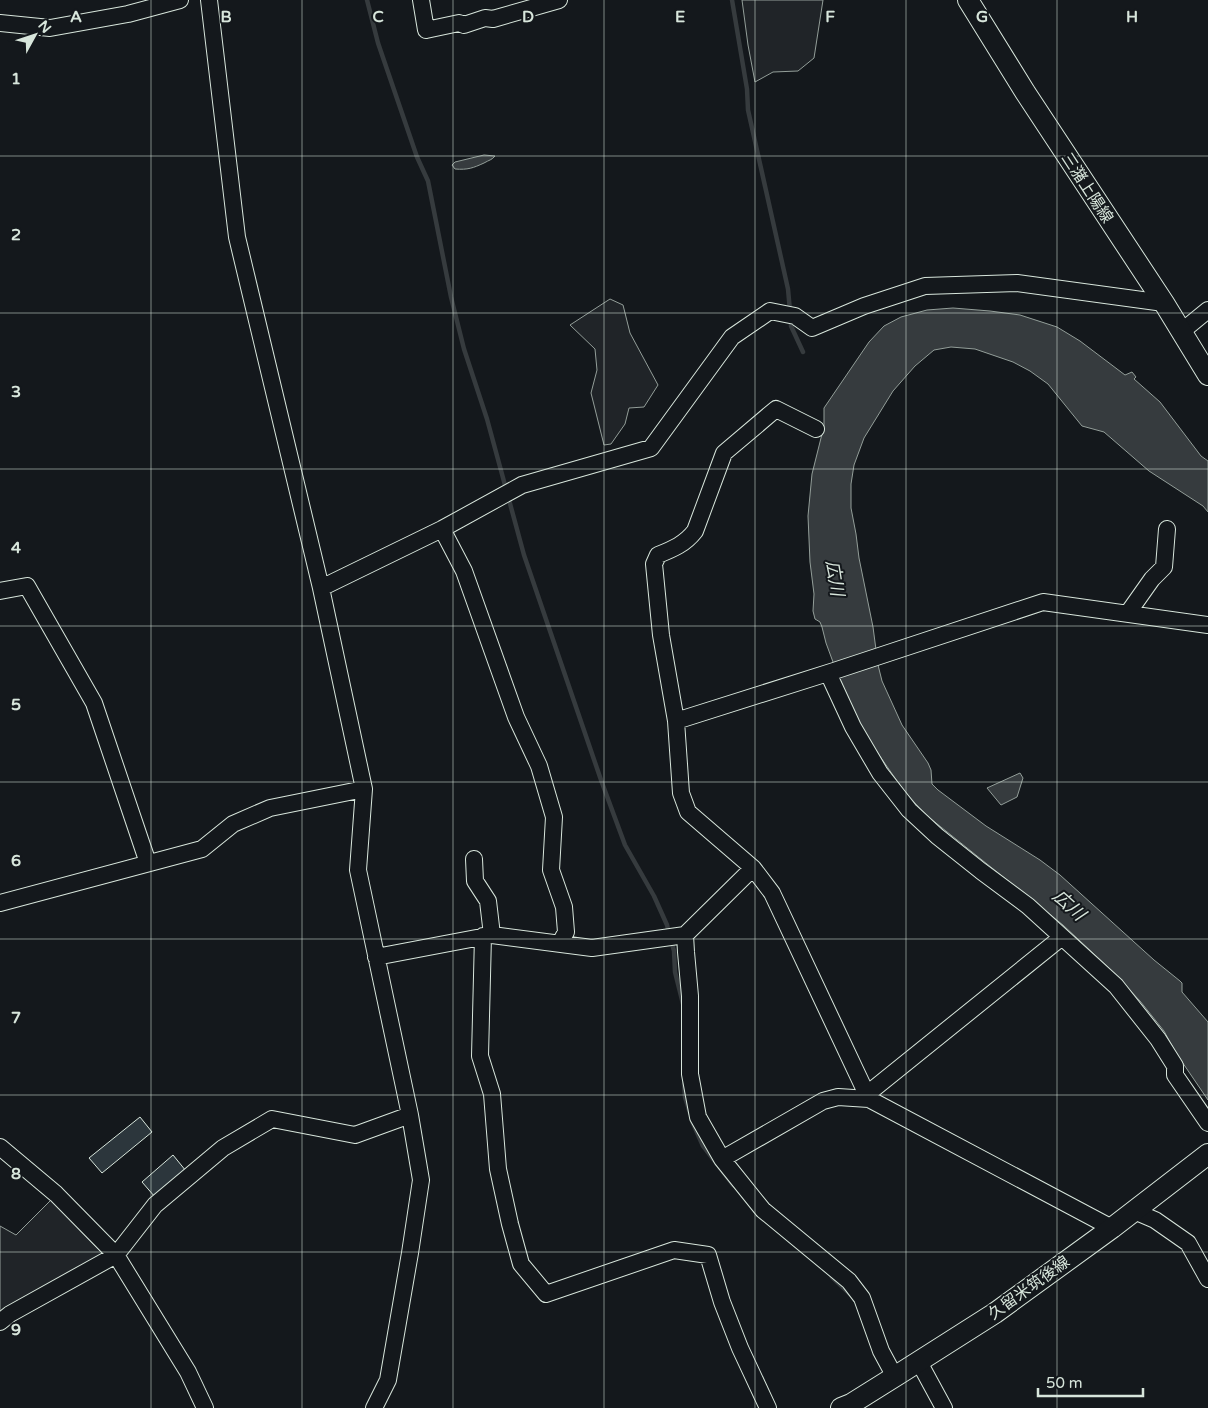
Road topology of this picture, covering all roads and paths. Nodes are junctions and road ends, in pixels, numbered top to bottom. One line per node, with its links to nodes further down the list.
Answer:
1 (180, 0): 6 (street)
2 (208, 0): 14 (street)
3 (420, 0): 4 (street)
4 (559, 0)
5 (968, 0): 7 (main road, 三潴上陽線)
6 (0, 23)
7 (1164, 303): 9 (main road, 三潴上陽線); 12 (street)
8 (1208, 310): 9 (street)
9 (1181, 332): 10 (main road, 三潴上陽線)
10 (1208, 375)
11 (816, 429): 19 (street)
12 (442, 529): 14 (street); 28 (street)
13 (1167, 529): 16 (street)
14 (321, 588): 20 (street)
15 (0, 591): 22 (street)
16 (1128, 613): 17 (street); 18 (street)
17 (1208, 625)
18 (831, 672): 19 (street); 27 (street)
19 (676, 721): 23 (street)
20 (364, 789): 22 (street); 29 (street)
21 (474, 859): 25 (street)
22 (148, 863): 24 (street)
23 (753, 868): 26 (street); 30 (street)
24 (0, 903)
25 (488, 935): 28 (street); 29 (street); 46 (street)
26 (685, 935): 28 (street); 35 (street)
27 (1062, 937): 30 (street); 32 (street)
28 (560, 943)
29 (376, 957): 31 (street)
30 (868, 1097): 35 (street); 37 (street)
31 (410, 1115): 38 (street); 45 (street)
32 (1208, 1123)
33 (0, 1148): 38 (street)
34 (1208, 1154): 36 (main road, 久留米筑後線)
35 (722, 1159): 42 (street)
36 (1134, 1211): 37 (main road, 久留米筑後線); 39 (street)
37 (1112, 1228): 41 (main road, 久留米筑後線)
38 (116, 1255): 40 (street); 44 (street)
39 (1208, 1279)
40 (0, 1322)
41 (919, 1362): 42 (main road, 久留米筑後線); 47 (street)
42 (895, 1377): 43 (main road, 久留米筑後線)
43 (848, 1407)
44 (205, 1408)
45 (374, 1408)
46 (768, 1408)
47 (944, 1408)

